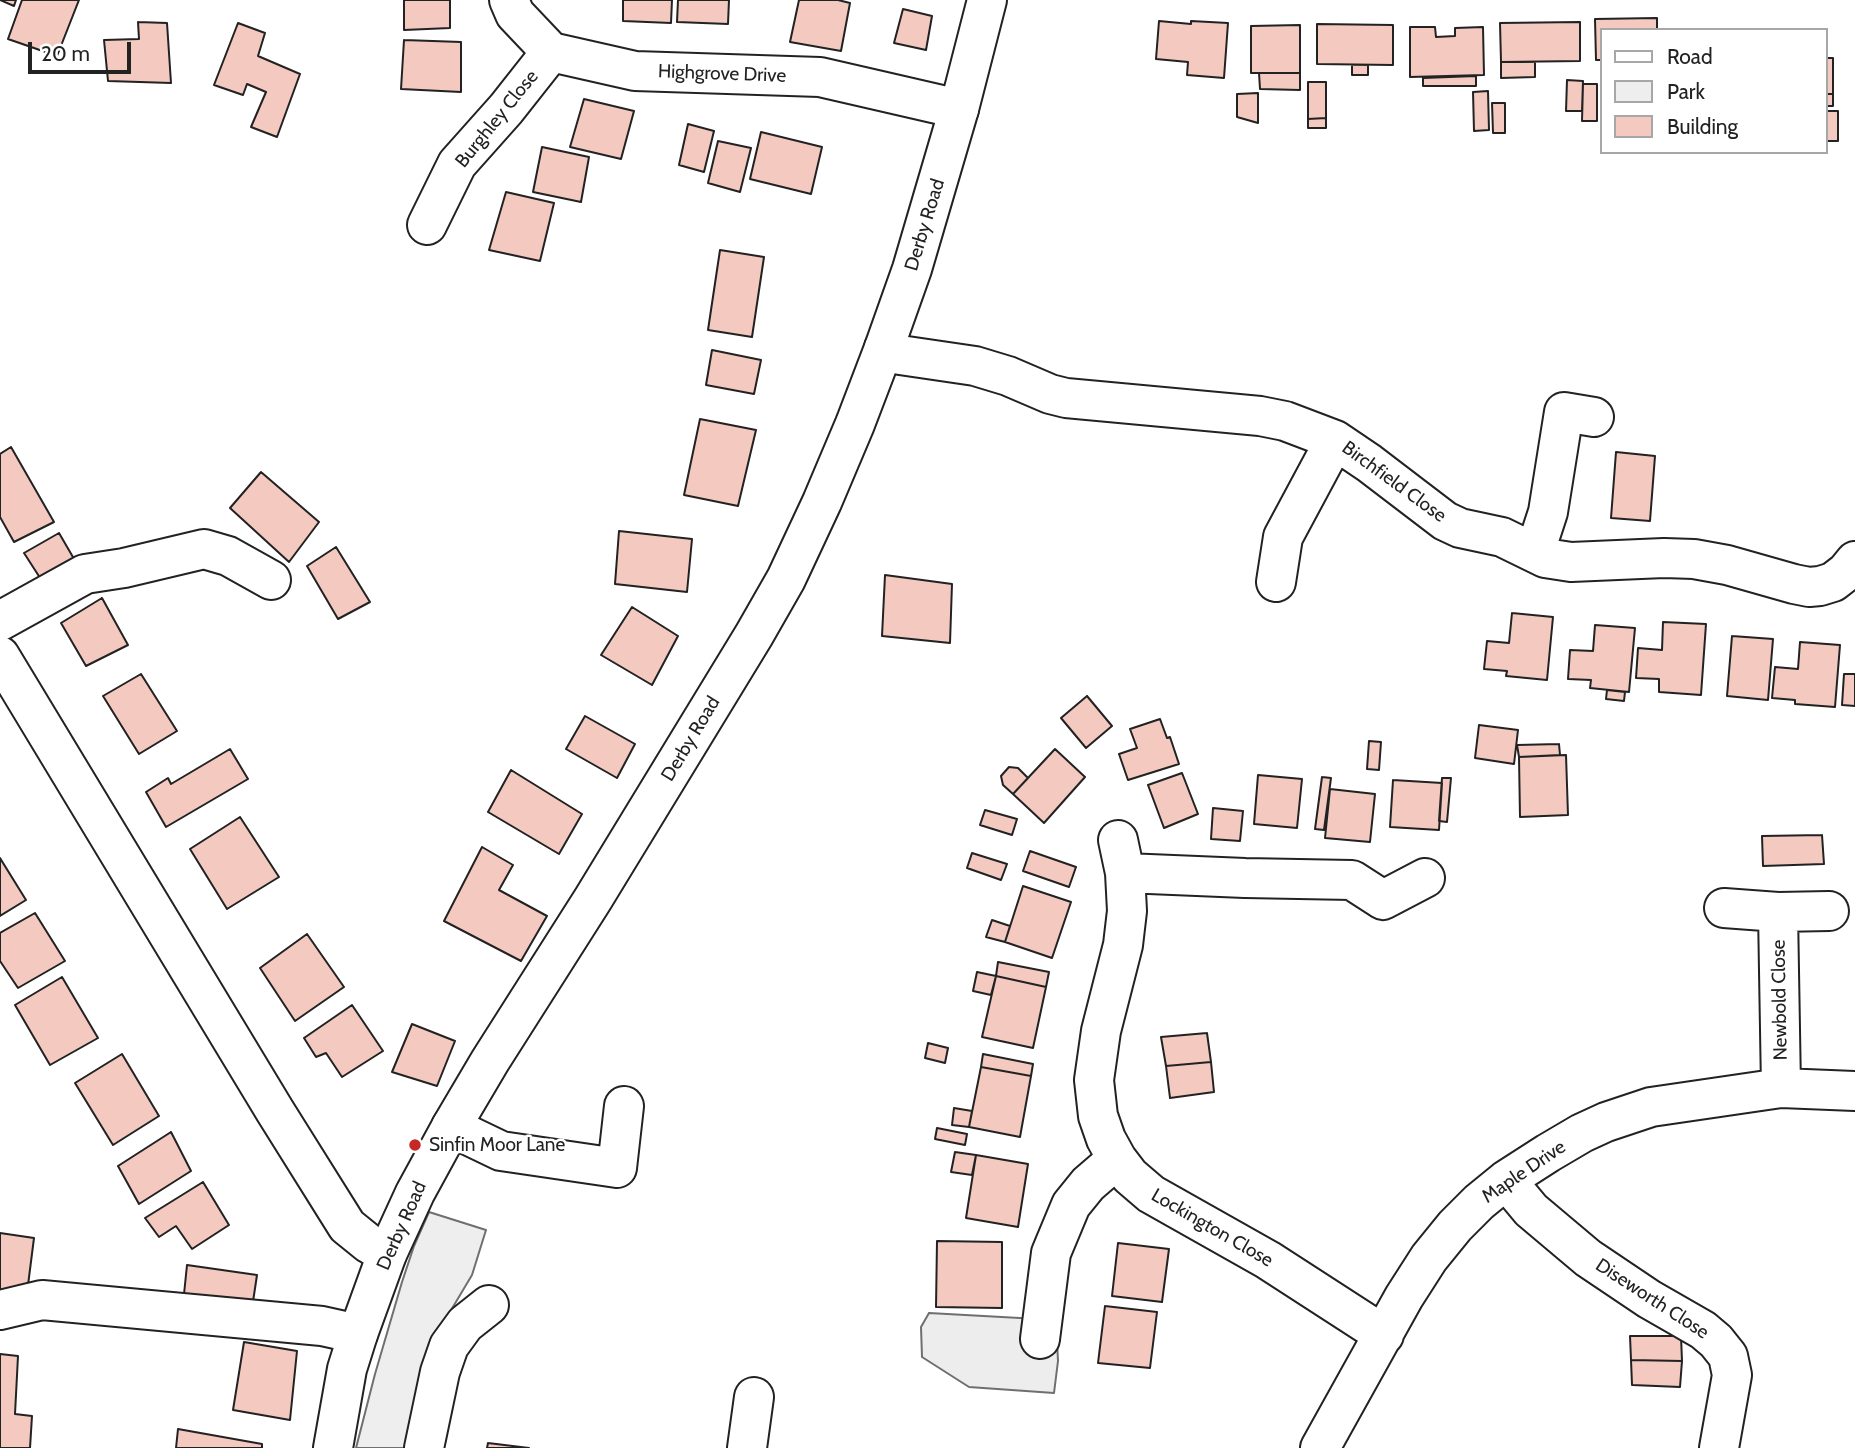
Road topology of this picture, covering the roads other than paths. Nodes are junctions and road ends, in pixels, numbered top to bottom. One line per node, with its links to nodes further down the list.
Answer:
1 (509, 0): 3 (street)
2 (987, 0): 4 (street, Derby Road)
3 (551, 52): 4 (street, Highgrove Drive); 5 (street, Burghley Close)
4 (959, 109): 6 (street, Derby Road)
5 (427, 225)
6 (884, 348): 8 (street, Birchfield Close); 22 (street, Derby Road)
7 (1594, 417): 9 (street)
8 (1335, 440): 9 (street, Birchfield Close); 12 (street)
9 (1535, 552): 10 (street, Birchfield Close)
10 (1855, 561)
11 (271, 580): 13 (street)
12 (1276, 582)
13 (0, 621)
14 (0, 656): 25 (street)
15 (1425, 878): 23 (street, Lockington Close)
16 (1724, 908): 18 (street, Newbold Close)
17 (1829, 911): 18 (street, Newbold Close)
18 (1779, 912): 19 (street, Newbold Close)
19 (1781, 1088): 20 (street, Maple Drive); 24 (street, Maple Drive)
20 (1855, 1091)
21 (624, 1106): 22 (street)
22 (451, 1127): 25 (street, Derby Road)
23 (1116, 1159): 29 (street, Lockington Close); 30 (street)
24 (1507, 1180): 29 (street, Maple Drive); 36 (street, Diseworth Close)
25 (387, 1254): 28 (street, Derby Road)
26 (489, 1305): 33 (street)
27 (0, 1310): 28 (street)
28 (358, 1334): 32 (street, Derby Road)
29 (1384, 1335): 35 (street, Maple Drive)
30 (1040, 1339)
31 (754, 1397): 34 (street)
32 (333, 1448)
33 (424, 1448)
34 (747, 1448)
35 (1320, 1448)
36 (1719, 1448)

